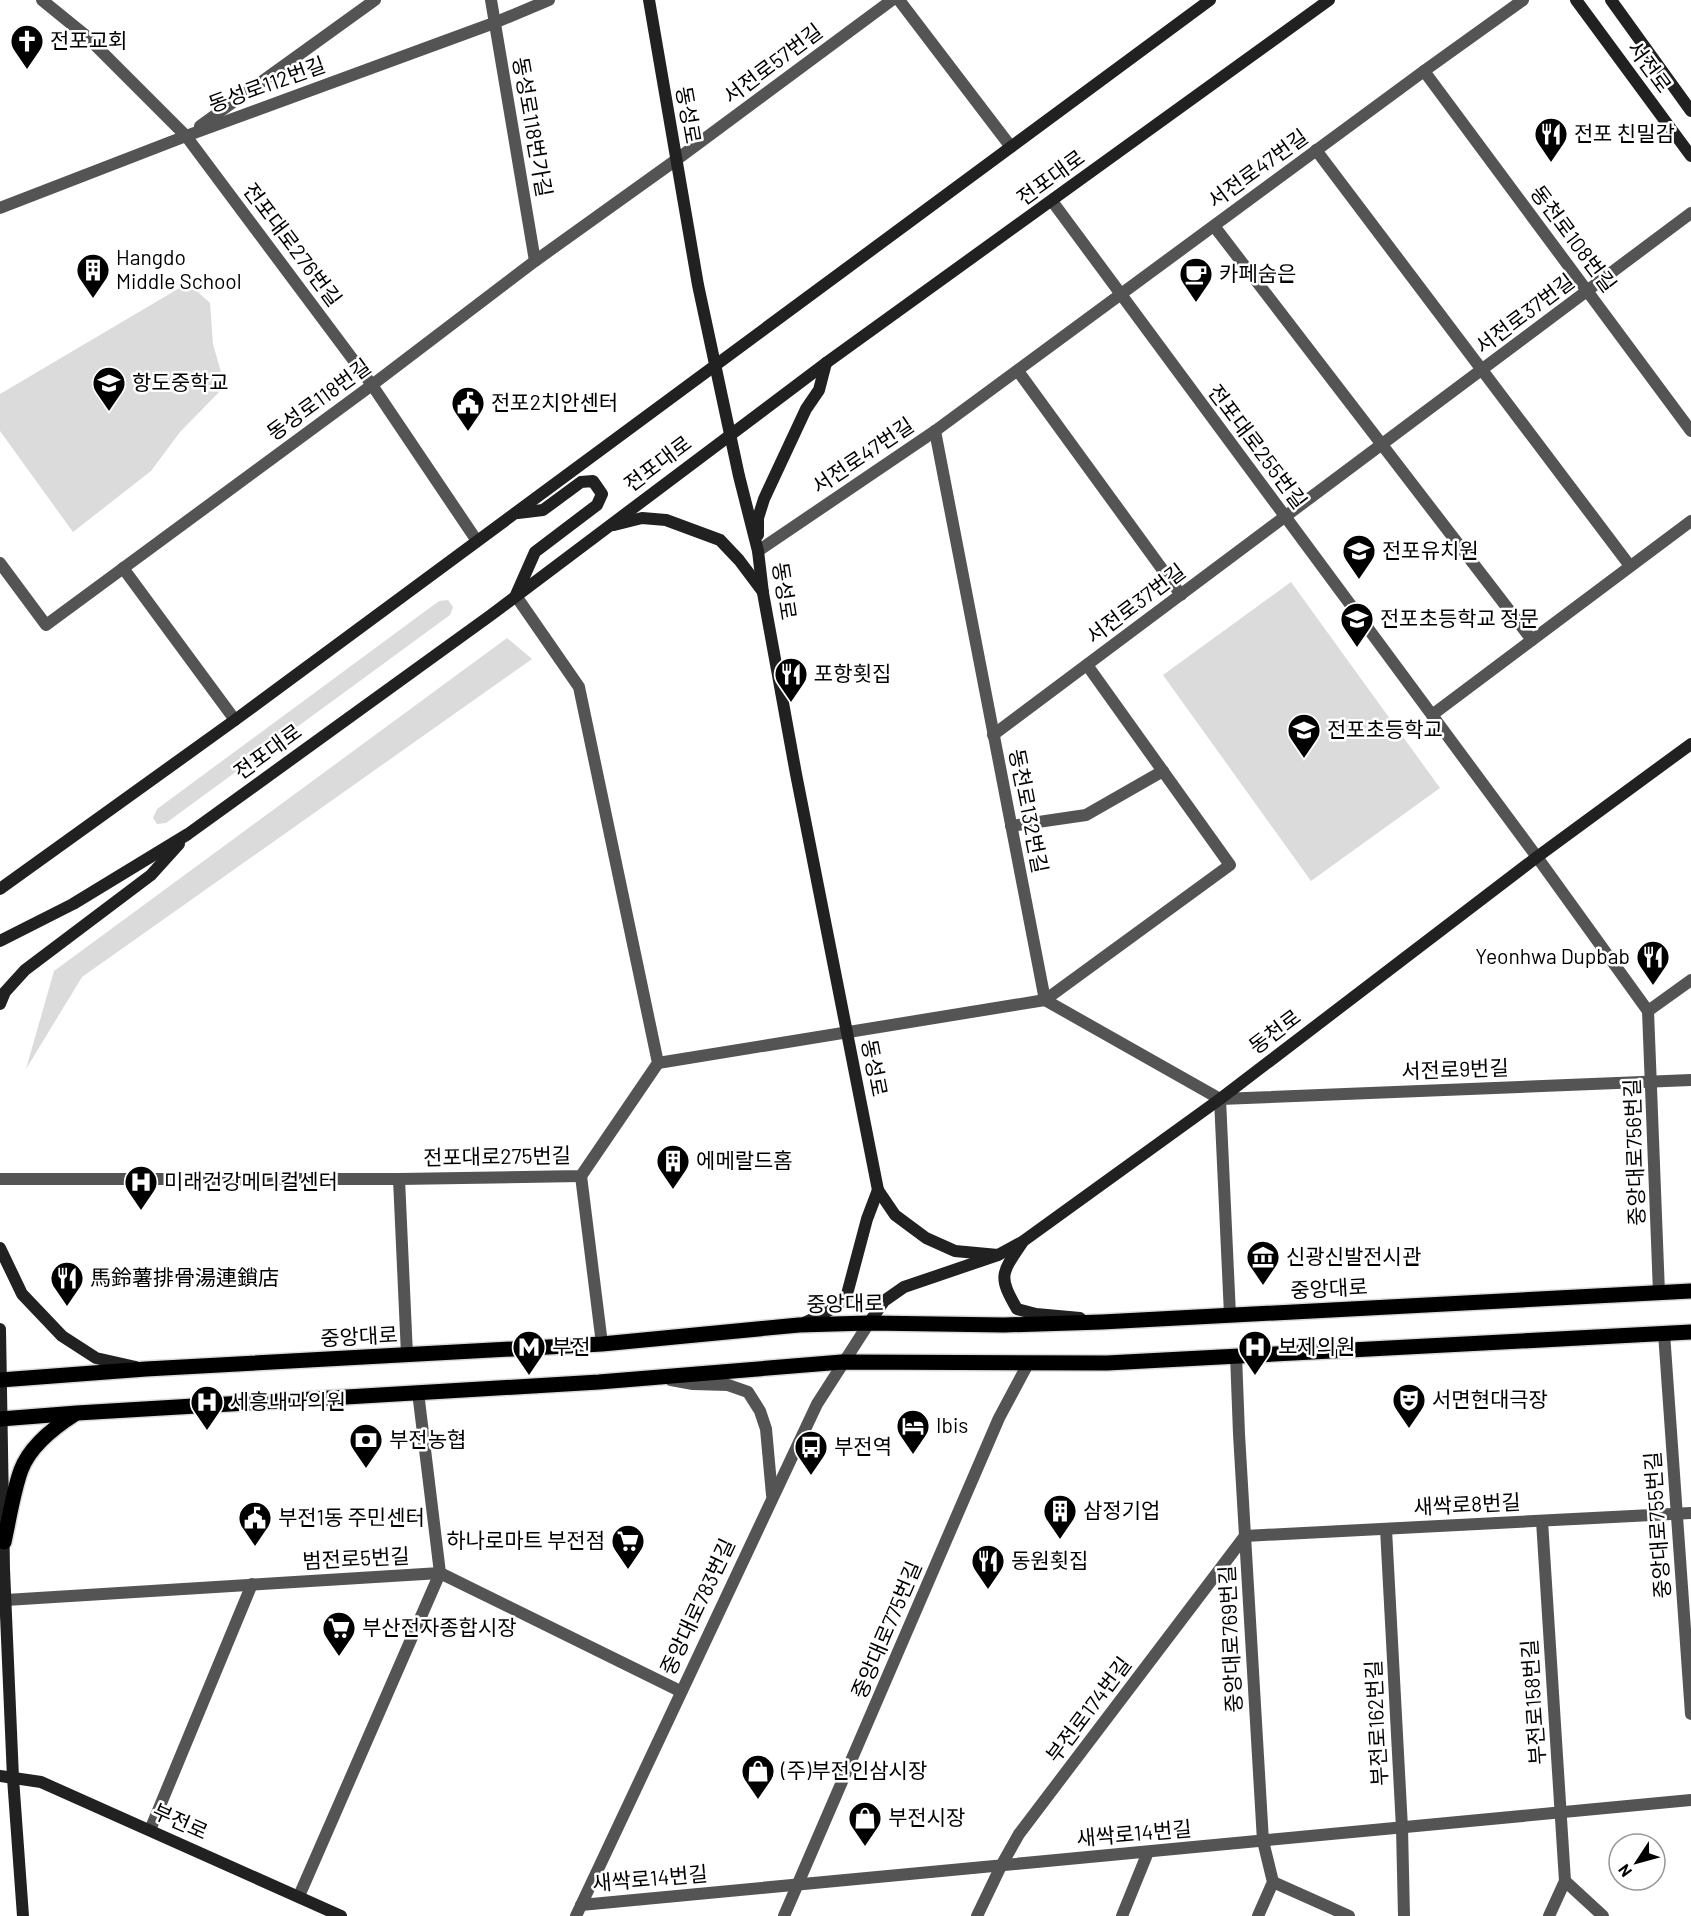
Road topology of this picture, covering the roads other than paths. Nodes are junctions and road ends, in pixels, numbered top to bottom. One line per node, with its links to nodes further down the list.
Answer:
1 (42, 0): 16 (street, 전포대로276번길)
2 (375, 0): 16 (street)
3 (491, 0): 13 (street, 동성로118번가길)
4 (549, 0): 13 (street, 동성로112번길)
5 (648, 0): 20 (main road, 동성로)
6 (892, 0): 20 (street, 서전로57번길)
7 (899, 0): 17 (street)
8 (1210, 0): 17 (main road)
9 (1329, 0): 21 (main road, 전포대로)
10 (1523, 0): 14 (street, 서전로47번길)
11 (1576, 0): 19 (main road, 서전로)
12 (1611, 0): 15 (main road, 서전로)
13 (494, 23): 16 (street, 동성로112번길); 25 (street, 동성로118번가길)
14 (1424, 71): 18 (street, 서전로47번길); 26 (street, 동천로108번길)
15 (1691, 111)
16 (186, 136): 22 (street, 동성로112번길); 32 (street, 전포대로276번길)
17 (1011, 147): 29 (main road)
18 (1316, 150): 24 (street, 서전로47번길); 31 (street)
19 (1691, 156)
20 (676, 160): 25 (street, 동성로118번길); 29 (main road, 동성로)
21 (1052, 201): 27 (street, 전포대로255번길); 28 (main road, 전포대로)
22 (0, 208)
23 (1691, 213): 26 (street, 서전로37번길)
24 (1214, 226): 27 (street, 서전로47번길); 36 (street)
25 (535, 261): 32 (street, 동성로118번길)
26 (1588, 292): 31 (street, 서전로37번길); 34 (street, 동천로108번길)
27 (1120, 294): 30 (street, 서전로47번길); 38 (street, 전포대로255번길)
28 (826, 363): 35 (main road, 전포대로); 42 (main road)
29 (714, 366): 35 (main road, 동성로); 37 (main road)
30 (1018, 370): 33 (street, 서전로47번길); 47 (street)
31 (1482, 370): 36 (street, 서전로37번길); 44 (street)
32 (372, 385): 41 (street, 전포대로276번길); 45 (street, 동성로118번길)
33 (935, 431): 42 (street, 서전로47번길); 53 (street, 동천로132번길)
34 (1691, 431)
35 (729, 434): 40 (main road, 전포대로); 42 (main road, 동성로)
36 (1382, 445): 38 (street, 서전로37번길); 49 (street)
37 (516, 513): 41 (main road); 48 (main road)
38 (1285, 517): 47 (street, 서전로37번길); 51 (street, 전포대로255번길)
39 (1691, 521): 44 (street)
40 (607, 527): 46 (main road); 48 (main road, 전포대로)
41 (477, 541): 52 (main road)
42 (758, 551): 46 (main road, 동성로)
43 (0, 563): 45 (street, 동성로118번길)
44 (1630, 566): 49 (street)
45 (123, 568): 52 (street)
46 (764, 593): 65 (main road, 동성로)
47 (1181, 595): 50 (street, 서전로37번길)
48 (516, 596): 57 (main road, 전포대로); 66 (street)
49 (1532, 640): 51 (street)
50 (1087, 665): 53 (street, 서전로37번길); 55 (street, 서전로37번길)
51 (1432, 715): 58 (street, 전포대로255번길)
52 (235, 720): 59 (main road)
53 (993, 735): 56 (street, 동천로132번길)
54 (1691, 744): 58 (main road, 동천로)
55 (1163, 771): 56 (street); 62 (street, 서전로37번길)
56 (1011, 826): 62 (street, 동천로132번길)
57 (188, 834): 60 (main road, 전포대로); 63 (main road)
58 (1537, 857): 64 (street); 69 (main road, 동천로)
59 (0, 889)
60 (0, 941)
61 (1691, 980): 64 (street)
62 (1045, 1000): 65 (street); 69 (street)
63 (0, 1004)
64 (1648, 1011): 68 (street, 중앙대로756번길)
65 (847, 1032): 66 (street); 73 (main road, 동성로)
66 (658, 1063): 70 (street, 전포대로275번길)
67 (1691, 1080): 68 (street, 서전로9번길)
68 (1652, 1082): 69 (street, 서전로9번길); 78 (street, 중앙대로756번길)
69 (1220, 1099): 74 (main road, 동천로); 79 (street)
70 (581, 1176): 72 (street, 전포대로275번길); 86 (street)
71 (0, 1179): 72 (street, 전포대로275번길)
72 (399, 1179): 87 (street)
73 (878, 1190): 76 (main road, 동성로); 82 (main road)
74 (1022, 1242): 76 (main road, 동천로); 80 (main road)
75 (0, 1248): 91 (main road)
76 (998, 1255): 81 (main road, 동천로)
77 (1691, 1291): 78 (main road, 중앙대로)
78 (1659, 1293): 79 (main road, 중앙대로)
79 (1230, 1315): 80 (main road, 중앙대로)
80 (1102, 1322): 81 (main road, 중앙대로)
81 (870, 1323): 82 (main road, 중앙대로); 89 (street, 중앙대로783번길)
82 (799, 1325): 86 (main road, 중앙대로)
83 (0, 1329): 93 (main road)
84 (1691, 1332): 85 (main road)
85 (1664, 1334): 88 (main road); 99 (street, 중앙대로755번길)
86 (602, 1344): 87 (main road, 중앙대로)
87 (407, 1355): 91 (main road, 중앙대로)
88 (1236, 1356): 90 (main road); 102 (street, 중앙대로769번길)
89 (842, 1362): 90 (main road); 92 (main road); 97 (street, 중앙대로783번길)
90 (1029, 1362): 120 (street, 중앙대로775번길)
91 (146, 1369): 93 (main road, 중앙대로)
92 (652, 1376): 94 (main road); 97 (street)
93 (1, 1380): 96 (main road)
94 (418, 1392): 95 (main road); 104 (street)
95 (77, 1413): 96 (main road); 103 (main road)
96 (1, 1419): 103 (main road)
97 (772, 1496): 107 (street, 중앙대로783번길)
98 (1691, 1513): 99 (street, 새싹로8번길)
99 (1676, 1514): 100 (street, 새싹로8번길); 108 (street, 중앙대로755번길)
100 (1542, 1521): 101 (street, 새싹로8번길); 112 (street, 부전로158번길)
101 (1386, 1529): 102 (street, 새싹로8번길); 113 (street, 부전로162번길)
102 (1245, 1536): 115 (street, 중앙대로769번길); 117 (street, 부전로174번길)
103 (4, 1542): 106 (main road)
104 (440, 1573): 105 (street, 범전로5번길); 107 (street, 범전로5번길); 121 (street)
105 (252, 1584): 106 (street, 범전로5번길); 114 (street)
106 (6, 1600): 110 (main road)
107 (680, 1691): 122 (street, 중앙대로783번길)
108 (1691, 1714)
109 (0, 1776): 110 (main road, 부전로)
110 (13, 1778): 114 (main road, 부전로); 123 (main road)
111 (1691, 1800): 112 (street, 새싹로14번길)
112 (1560, 1812): 113 (street, 새싹로14번길); 118 (street, 부전로158번길)
113 (1402, 1828): 115 (street, 새싹로14번길); 130 (street, 부전로162번길)
114 (150, 1830): 121 (main road, 부전로)
115 (1263, 1842): 116 (street, 새싹로14번길); 119 (street, 중앙대로769번길)
116 (1149, 1852): 117 (street, 새싹로14번길); 127 (street)
117 (1001, 1866): 120 (street, 새싹로14번길); 126 (street, 부전로174번길)
118 (1565, 1881): 131 (street, 부전로158번길); 132 (street)
119 (1273, 1882): 128 (street); 129 (street)
120 (798, 1884): 122 (street, 새싹로14번길); 125 (street, 중앙대로775번길)
121 (299, 1896): 124 (main road, 부전로)
122 (578, 1910)
123 (23, 1916)
124 (341, 1916)
125 (784, 1916)
126 (977, 1916)
127 (1122, 1916)
128 (1258, 1916)
129 (1349, 1916)
130 (1404, 1916)
131 (1549, 1916)
132 (1604, 1916)

